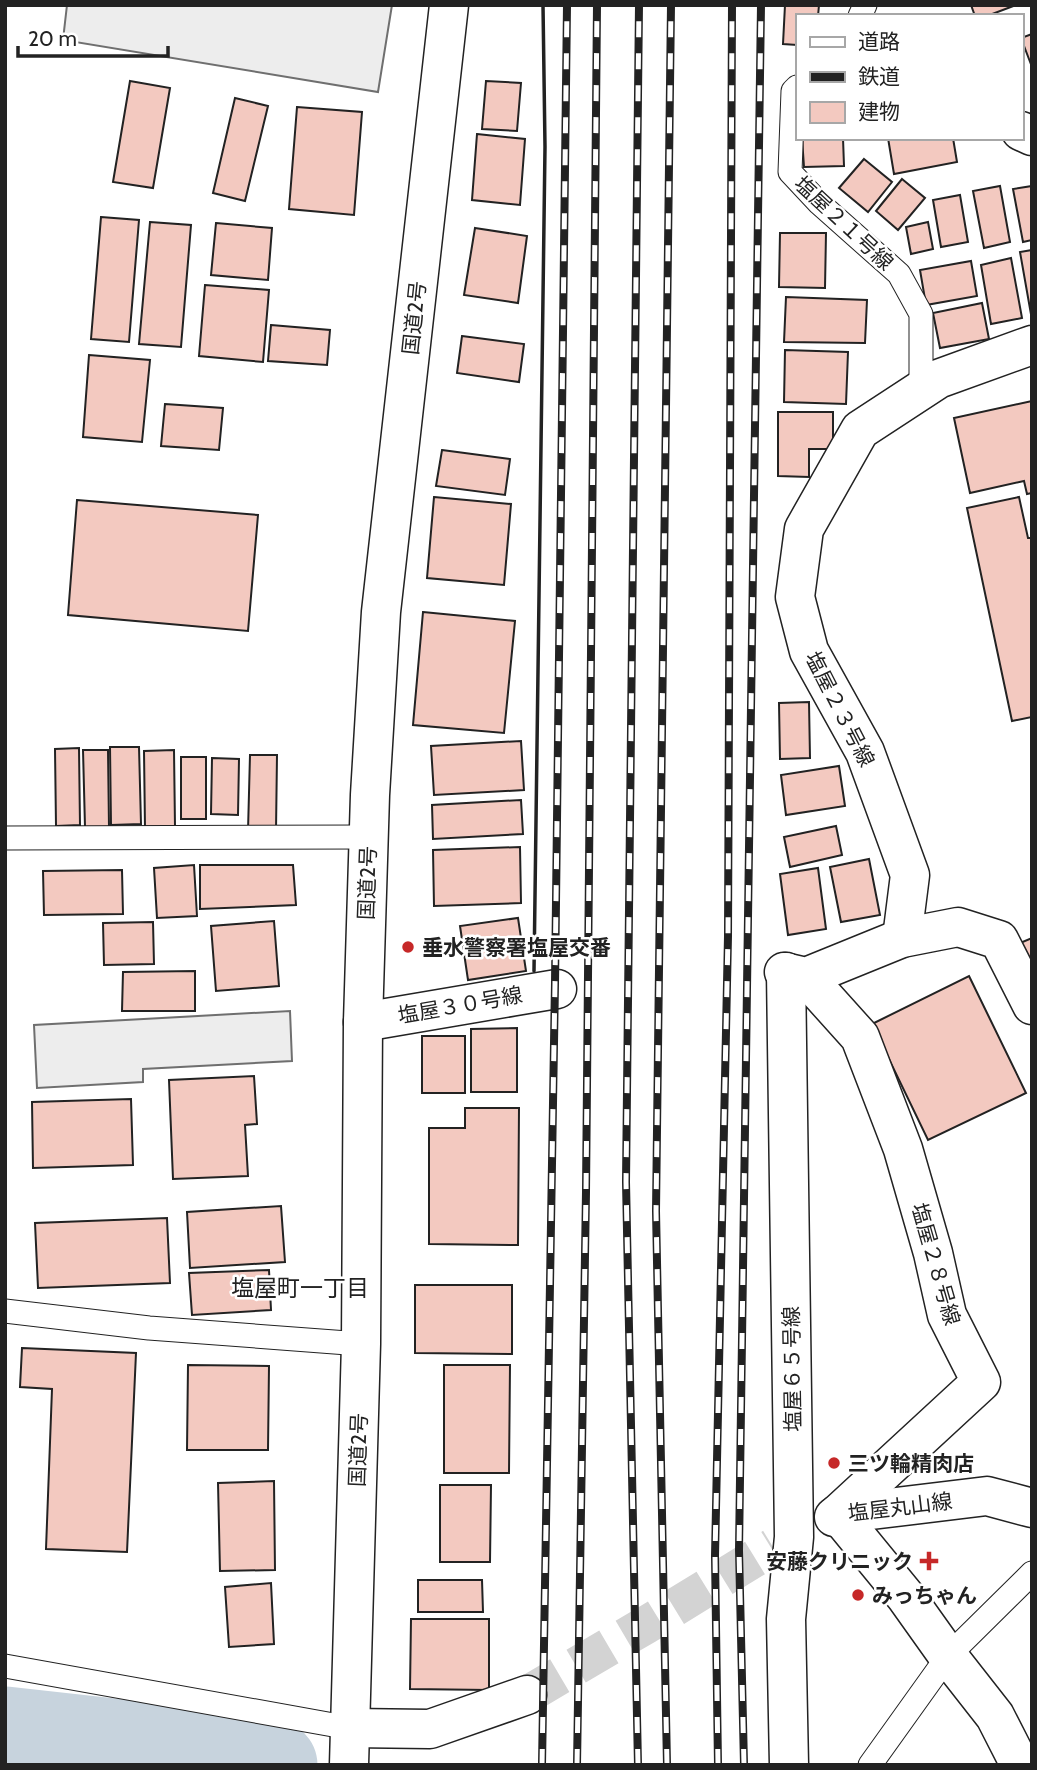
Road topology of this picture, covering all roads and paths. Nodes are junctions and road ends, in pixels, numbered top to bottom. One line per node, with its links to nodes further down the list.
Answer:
1 (449, 5): 5 (main road, 国道2号)
2 (795, 89): 4 (lane, 塩屋２１号線)
3 (1032, 345): 4 (main road, 塩屋２３号線)
4 (920, 390): 7 (main road, 塩屋２３号線)
5 (368, 837): 6 (lane); 11 (main road, 国道2号)
6 (5, 838)
7 (902, 939): 8 (main road); 10 (main road)
8 (788, 973): 15 (main road, 塩屋２８号線); 16 (main road, 塩屋６５号線)
9 (557, 989): 11 (main road, 塩屋３０号線)
10 (1032, 1005)
11 (363, 1021): 13 (main road, 国道2号)
12 (5, 1311): 13 (lane)
13 (361, 1344): 21 (main road, 国道2号)
14 (1032, 1508): 15 (main road, 塩屋丸山線)
15 (838, 1514): 16 (main road, 塩屋丸山線); 18 (main road)
16 (784, 1542): 22 (main road, 塩屋６５号線)
17 (1032, 1573): 18 (lane)
18 (948, 1656): 23 (lane); 24 (main road)
19 (5, 1667): 21 (lane)
20 (527, 1695): 21 (main road)
21 (350, 1747)
22 (789, 1765)
23 (870, 1765)
24 (1020, 1765)

